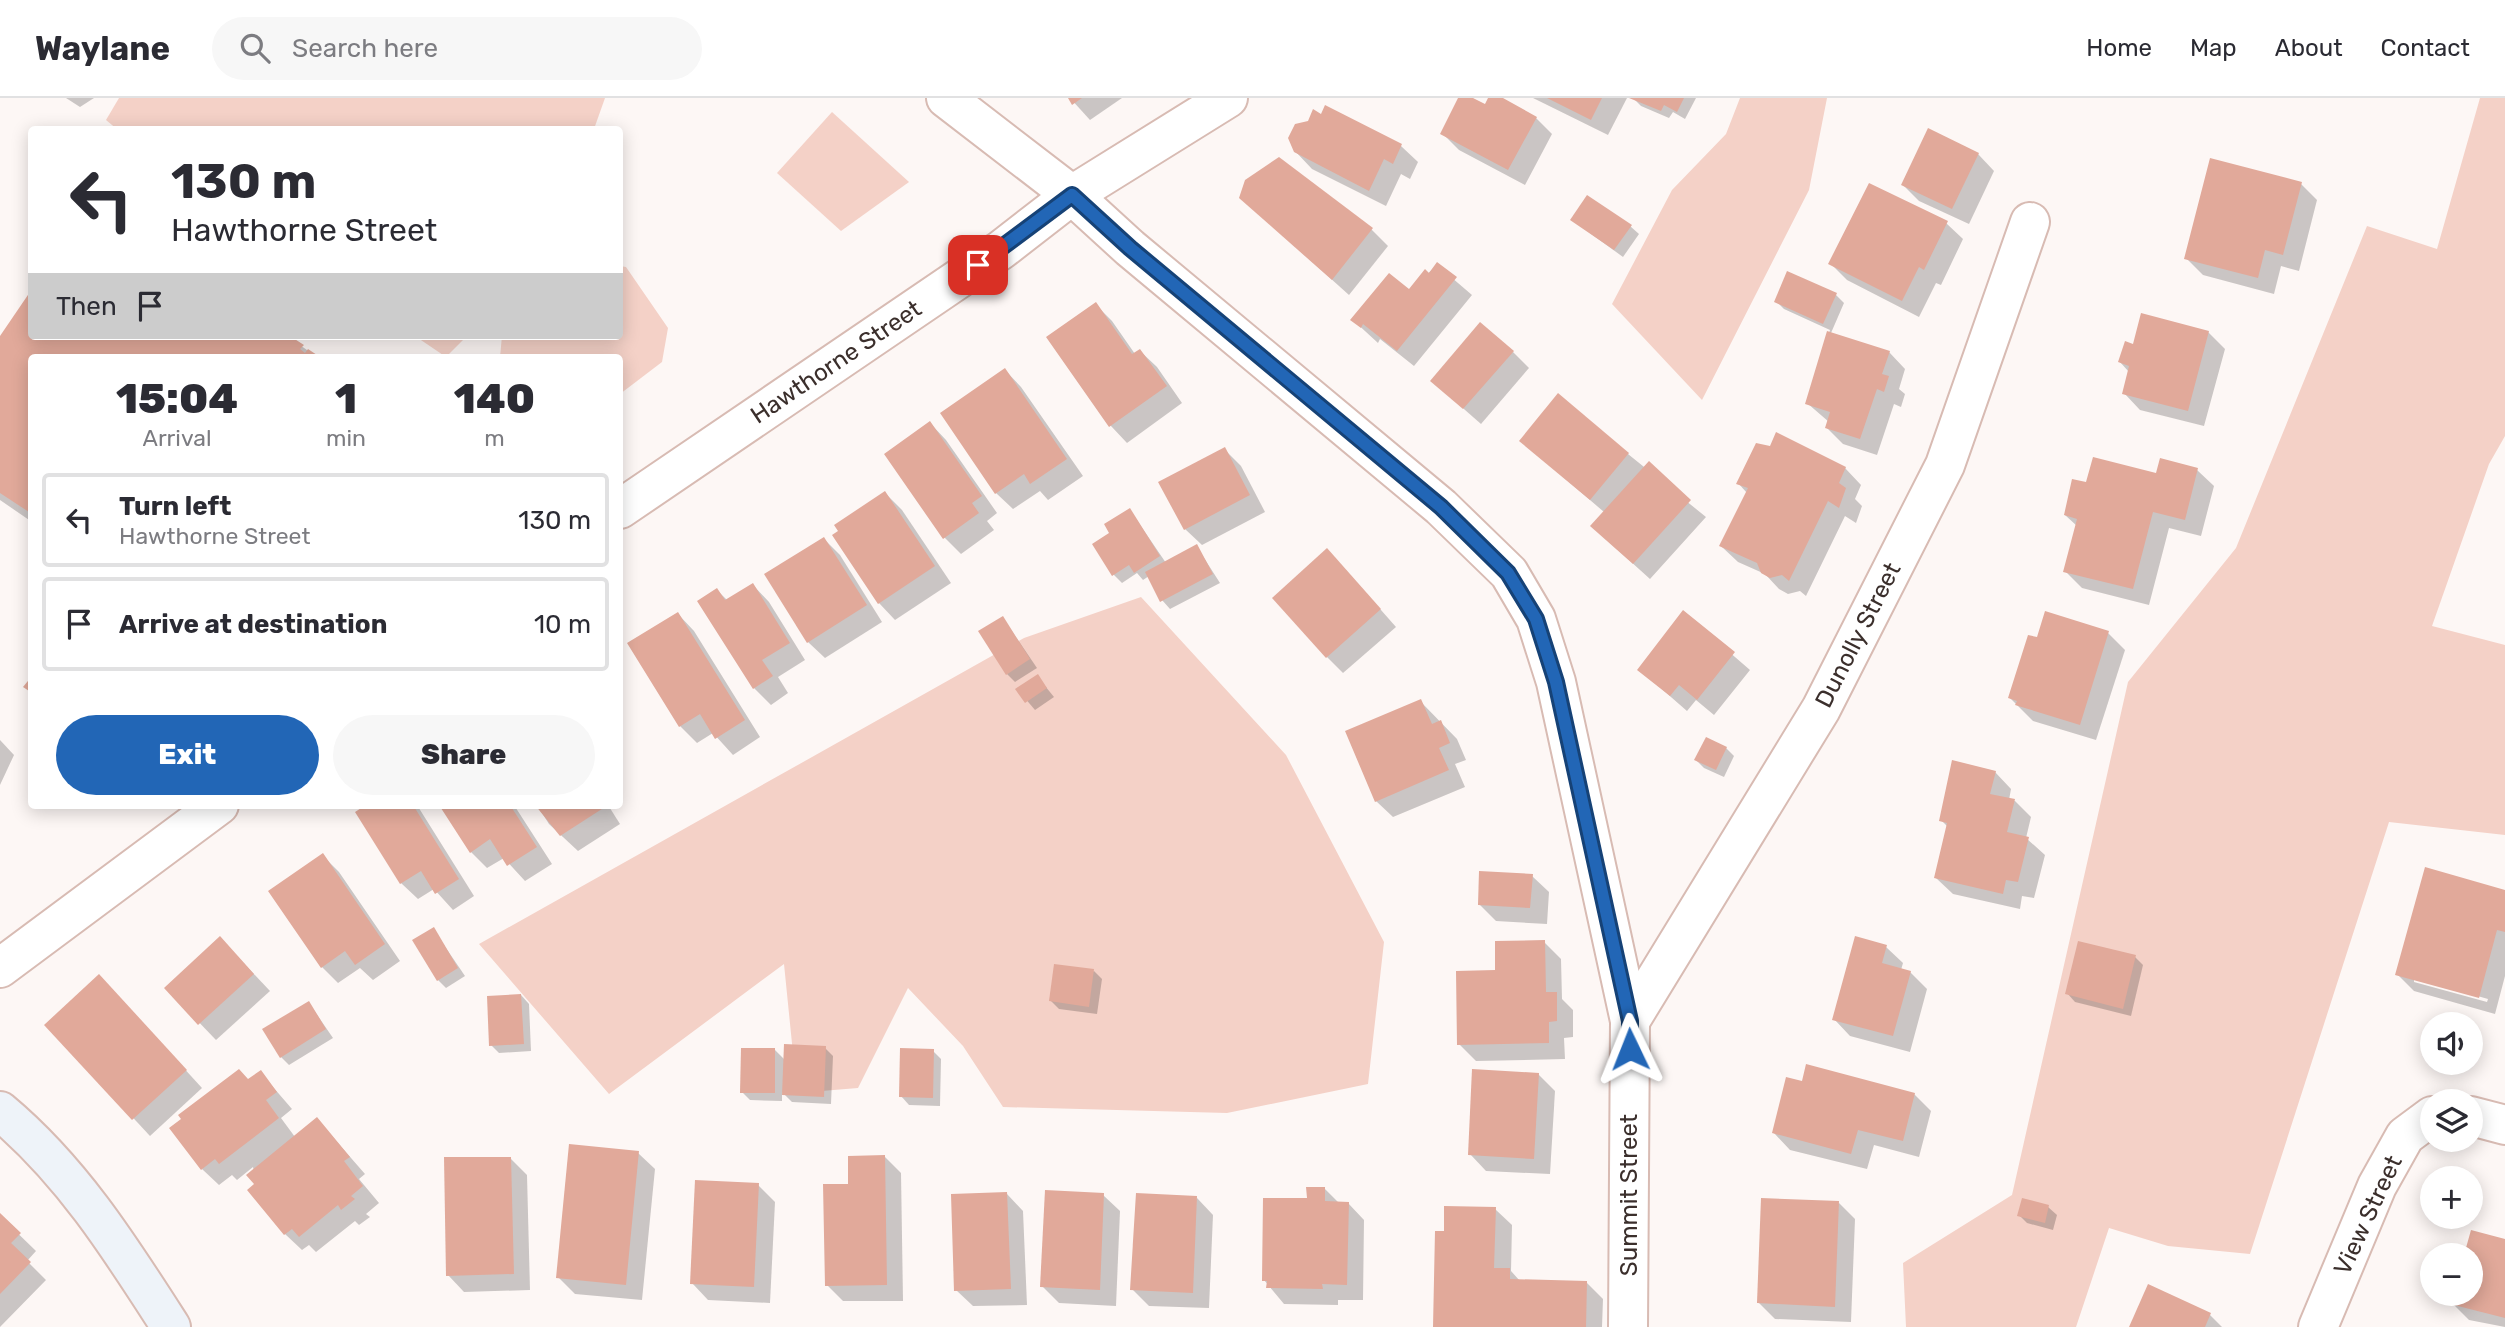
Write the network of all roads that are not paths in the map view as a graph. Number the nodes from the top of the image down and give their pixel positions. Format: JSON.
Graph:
{"nodes":[{"id":1,"x":946,"y":98,"type":"edge"},
{"id":2,"x":1228,"y":98,"type":"edge"},
{"id":3,"x":1072,"y":195,"type":"junction"},
{"id":4,"x":2031,"y":222,"type":"dead end"},
{"id":5,"x":623,"y":507,"type":"edge"},
{"id":6,"x":214,"y":809,"type":"edge"},
{"id":7,"x":0,"y":968,"type":"edge"},
{"id":8,"x":1630,"y":1021,"type":"junction"},
{"id":9,"x":0,"y":1111,"type":"edge"},
{"id":10,"x":2483,"y":1119,"type":"edge"},
{"id":11,"x":2420,"y":1125,"type":"edge"},
{"id":12,"x":2505,"y":1125,"type":"edge"},
{"id":13,"x":171,"y":1327,"type":"edge"},
{"id":14,"x":1629,"y":1327,"type":"edge"},
{"id":15,"x":2318,"y":1327,"type":"edge"}],
"edges":[{"from":1,"to":3,"type":"street","name":"Summit Street"},
{"from":2,"to":3,"type":"street","name":"Hawthorne Street"},
{"from":3,"to":5,"type":"street","name":"Hawthorne Street"},
{"from":3,"to":8,"type":"street","name":"Summit Street"},
{"from":4,"to":8,"type":"street","name":"Dunolly Street"},
{"from":6,"to":7,"type":"street"},
{"from":8,"to":14,"type":"street","name":"Summit Street"},
{"from":9,"to":13,"type":"main road"},
{"from":10,"to":12,"type":"street"},
{"from":11,"to":15,"type":"street","name":"View Street"}]}
